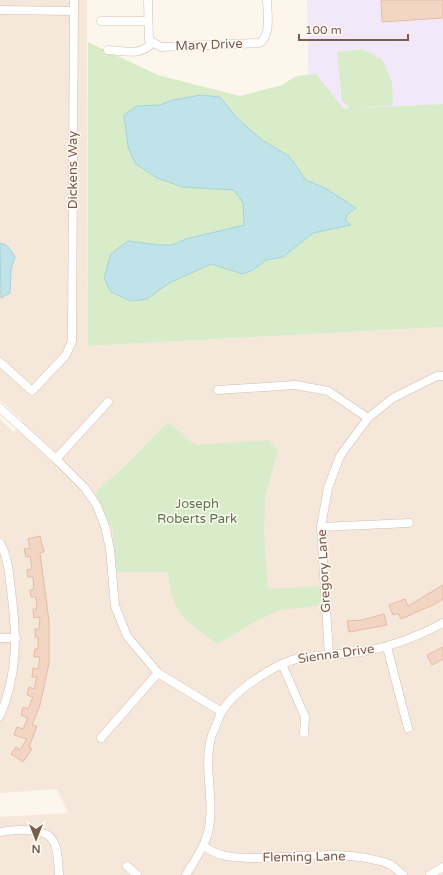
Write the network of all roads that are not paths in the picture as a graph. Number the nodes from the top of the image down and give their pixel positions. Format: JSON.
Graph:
{"nodes":[{"id":1,"x":74,"y":0,"type":"edge"},
{"id":2,"x":148,"y":0,"type":"edge"},
{"id":3,"x":267,"y":0,"type":"edge"},
{"id":4,"x":0,"y":10,"type":"edge"},
{"id":5,"x":74,"y":11,"type":"junction"},
{"id":6,"x":148,"y":21,"type":"junction"},
{"id":7,"x":100,"y":22,"type":"dead end"},
{"id":8,"x":152,"y":42,"type":"junction"},
{"id":9,"x":108,"y":50,"type":"dead end"},
{"id":10,"x":0,"y":362,"type":"edge"},
{"id":11,"x":443,"y":376,"type":"edge"},
{"id":12,"x":218,"y":390,"type":"dead end"},
{"id":13,"x":108,"y":402,"type":"dead end"},
{"id":14,"x":0,"y":408,"type":"edge"},
{"id":15,"x":368,"y":418,"type":"junction"},
{"id":16,"x":56,"y":459,"type":"junction"},
{"id":17,"x":409,"y":523,"type":"dead end"},
{"id":18,"x":321,"y":527,"type":"junction"},
{"id":19,"x":0,"y":543,"type":"edge"},
{"id":20,"x":443,"y":623,"type":"edge"},
{"id":21,"x":0,"y":638,"type":"edge"},
{"id":22,"x":16,"y":638,"type":"junction"},
{"id":23,"x":387,"y":646,"type":"junction"},
{"id":24,"x":329,"y":655,"type":"junction"},
{"id":25,"x":282,"y":664,"type":"junction"},
{"id":26,"x":158,"y":673,"type":"junction"},
{"id":27,"x":222,"y":712,"type":"junction"},
{"id":28,"x":0,"y":716,"type":"edge"},
{"id":29,"x":408,"y":728,"type":"dead end"},
{"id":30,"x":304,"y":734,"type":"dead end"},
{"id":31,"x":100,"y":738,"type":"dead end"},
{"id":32,"x":0,"y":832,"type":"edge"},
{"id":33,"x":204,"y":846,"type":"junction"},
{"id":34,"x":127,"y":866,"type":"dead end"},
{"id":35,"x":443,"y":867,"type":"edge"},
{"id":36,"x":59,"y":875,"type":"edge"},
{"id":37,"x":137,"y":875,"type":"edge"},
{"id":38,"x":186,"y":875,"type":"edge"},
{"id":39,"x":403,"y":875,"type":"edge"},
{"id":40,"x":430,"y":875,"type":"edge"}],
"edges":[{"from":1,"to":5,"type":"street","name":"Dickens Way"},
{"from":2,"to":6,"type":"street"},
{"from":3,"to":8,"type":"street","name":"Mary Drive"},
{"from":4,"to":5,"type":"street"},
{"from":5,"to":10,"type":"street","name":"Dickens Way"},
{"from":6,"to":7,"type":"street"},
{"from":6,"to":8,"type":"street"},
{"from":8,"to":9,"type":"street"},
{"from":11,"to":15,"type":"street","name":"Gregory Lane"},
{"from":12,"to":15,"type":"street"},
{"from":13,"to":16,"type":"street"},
{"from":14,"to":16,"type":"street"},
{"from":15,"to":18,"type":"street","name":"Gregory Lane"},
{"from":16,"to":26,"type":"street"},
{"from":17,"to":18,"type":"street"},
{"from":18,"to":24,"type":"street","name":"Gregory Lane"},
{"from":19,"to":22,"type":"street"},
{"from":20,"to":23,"type":"street","name":"Sienna Drive"},
{"from":21,"to":22,"type":"street"},
{"from":22,"to":28,"type":"street"},
{"from":23,"to":24,"type":"street","name":"Sienna Drive"},
{"from":23,"to":29,"type":"street"},
{"from":24,"to":25,"type":"street","name":"Sienna Drive"},
{"from":25,"to":27,"type":"street","name":"Sienna Drive"},
{"from":25,"to":30,"type":"street"},
{"from":26,"to":27,"type":"street"},
{"from":26,"to":31,"type":"street"},
{"from":27,"to":33,"type":"street","name":"Sienna Drive"},
{"from":32,"to":36,"type":"street"},
{"from":33,"to":38,"type":"street","name":"Sienna Drive"},
{"from":33,"to":39,"type":"street","name":"Fleming Lane"},
{"from":34,"to":37,"type":"street"},
{"from":35,"to":40,"type":"street"}]}
